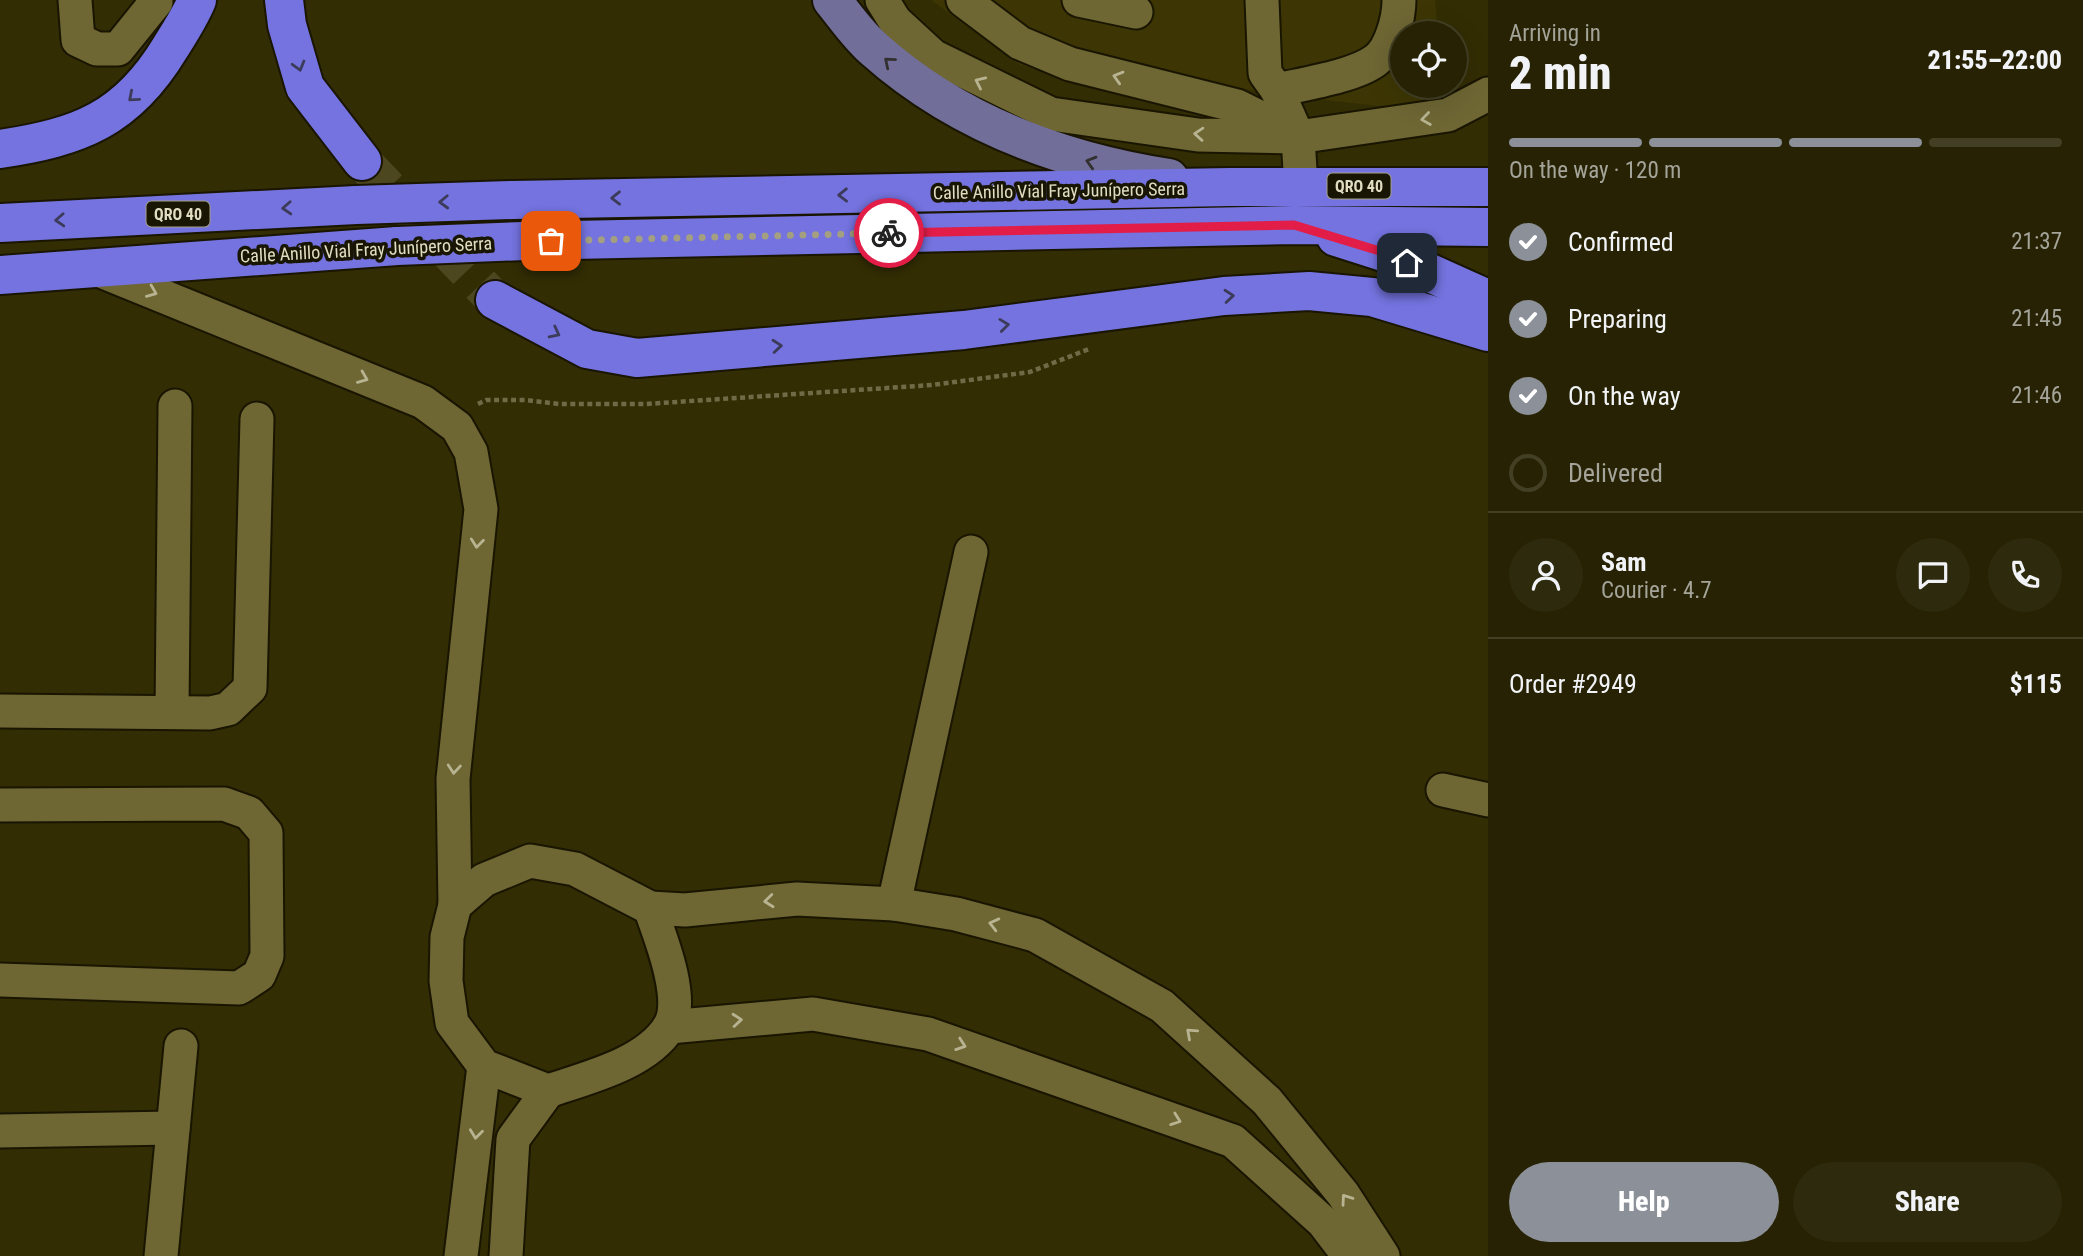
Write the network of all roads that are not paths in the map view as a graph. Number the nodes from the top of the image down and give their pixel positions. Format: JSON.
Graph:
{"nodes":[{"id":1,"x":75,"y":0,"type":"edge"},
{"id":2,"x":197,"y":0,"type":"edge"},
{"id":3,"x":284,"y":0,"type":"edge"},
{"id":4,"x":832,"y":0,"type":"edge"},
{"id":5,"x":963,"y":0,"type":"edge"},
{"id":6,"x":1079,"y":0,"type":"edge"},
{"id":7,"x":1262,"y":0,"type":"edge"},
{"id":8,"x":1399,"y":0,"type":"edge"},
{"id":9,"x":156,"y":1,"type":"edge"},
{"id":10,"x":884,"y":1,"type":"edge"},
{"id":11,"x":1136,"y":12,"type":"dead end"},
{"id":12,"x":162,"y":62,"type":"junction"},
{"id":13,"x":1277,"y":90,"type":"junction"},
{"id":14,"x":1488,"y":94,"type":"edge"},
{"id":15,"x":1298,"y":137,"type":"junction"},
{"id":16,"x":0,"y":149,"type":"edge"},
{"id":17,"x":362,"y":161,"type":"tunnel mouth"},
{"id":18,"x":1488,"y":166,"type":"edge"},
{"id":19,"x":1427,"y":185,"type":"junction"},
{"id":20,"x":1230,"y":187,"type":"junction"},
{"id":21,"x":1301,"y":187,"type":"junction"},
{"id":22,"x":1488,"y":187,"type":"edge"},
{"id":23,"x":0,"y":223,"type":"edge"},
{"id":24,"x":1294,"y":225,"type":"junction"},
{"id":25,"x":1488,"y":227,"type":"edge"},
{"id":26,"x":89,"y":266,"type":"junction"},
{"id":27,"x":0,"y":275,"type":"edge"},
{"id":28,"x":495,"y":300,"type":"tunnel mouth"},
{"id":29,"x":1488,"y":303,"type":"edge"},
{"id":30,"x":1488,"y":332,"type":"edge"},
{"id":31,"x":175,"y":406,"type":"dead end"},
{"id":32,"x":257,"y":419,"type":"dead end"},
{"id":33,"x":971,"y":552,"type":"dead end"},
{"id":34,"x":0,"y":711,"type":"edge"},
{"id":35,"x":172,"y":712,"type":"junction"},
{"id":36,"x":1443,"y":790,"type":"dead end"},
{"id":37,"x":1488,"y":800,"type":"edge"},
{"id":38,"x":0,"y":805,"type":"edge"},
{"id":39,"x":894,"y":904,"type":"junction"},
{"id":40,"x":456,"y":905,"type":"junction"},
{"id":41,"x":650,"y":908,"type":"junction"},
{"id":42,"x":0,"y":980,"type":"edge"},
{"id":43,"x":669,"y":1027,"type":"junction"},
{"id":44,"x":181,"y":1046,"type":"dead end"},
{"id":45,"x":484,"y":1066,"type":"junction"},
{"id":46,"x":548,"y":1091,"type":"junction"},
{"id":47,"x":1267,"y":1101,"type":"junction"},
{"id":48,"x":173,"y":1128,"type":"junction"},
{"id":49,"x":0,"y":1131,"type":"edge"},
{"id":50,"x":1233,"y":1141,"type":"junction"},
{"id":51,"x":161,"y":1256,"type":"edge"},
{"id":52,"x":461,"y":1256,"type":"edge"},
{"id":53,"x":506,"y":1256,"type":"edge"},
{"id":54,"x":1349,"y":1256,"type":"edge"},
{"id":55,"x":1383,"y":1256,"type":"edge"}],
"edges":[{"from":1,"to":9,"type":"street"},
{"from":2,"to":12,"type":"highway"},
{"from":3,"to":17,"type":"highway","one_way":true},
{"from":20,"to":4,"type":"main road","one_way":true},
{"from":15,"to":5,"type":"street","one_way":true},
{"from":6,"to":11,"type":"street"},
{"from":7,"to":13,"type":"street"},
{"from":8,"to":13,"type":"street"},
{"from":9,"to":12,"type":"street"},
{"from":15,"to":10,"type":"street","one_way":true},
{"from":12,"to":16,"type":"highway","one_way":true},
{"from":13,"to":15,"type":"street"},
{"from":14,"to":15,"type":"street","one_way":true},
{"from":15,"to":21,"type":"street"},
{"from":18,"to":19,"type":"highway"},
{"from":19,"to":21,"type":"highway","name":"Calle Anillo Vial Fray Junípero Serra","number":"QRO 40"},
{"from":19,"to":22,"type":"highway","name":"Calle Anillo Vial Fray Junípero Serra","number":"QRO 40"},
{"from":20,"to":21,"type":"highway","name":"Calle Anillo Vial Fray Junípero Serra","number":"QRO 40"},
{"from":20,"to":23,"type":"highway","name":"Calle Anillo Vial Fray Junípero Serra","number":"QRO 40","one_way":true,"bridge":true},
{"from":24,"to":25,"type":"highway","name":"Calle Anillo Vial Fray Junípero Serra"},
{"from":24,"to":26,"type":"highway","name":"Calle Anillo Vial Fray Junípero Serra","bridge":true},
{"from":24,"to":29,"type":"highway"},
{"from":26,"to":27,"type":"highway","name":"Calle Anillo Vial Fray Junípero Serra"},
{"from":26,"to":40,"type":"street","one_way":true},
{"from":28,"to":30,"type":"highway","one_way":true},
{"from":31,"to":35,"type":"street"},
{"from":32,"to":35,"type":"street"},
{"from":33,"to":39,"type":"street"},
{"from":34,"to":35,"type":"street"},
{"from":36,"to":37,"type":"street"},
{"from":38,"to":42,"type":"street"},
{"from":39,"to":41,"type":"street","one_way":true},
{"from":47,"to":39,"type":"street","one_way":true},
{"from":40,"to":41,"type":"street"},
{"from":40,"to":45,"type":"street"},
{"from":41,"to":43,"type":"street"},
{"from":43,"to":46,"type":"street"},
{"from":43,"to":50,"type":"street","one_way":true},
{"from":44,"to":48,"type":"street"},
{"from":45,"to":46,"type":"street"},
{"from":45,"to":52,"type":"street","one_way":true},
{"from":46,"to":53,"type":"street"},
{"from":47,"to":50,"type":"street"},
{"from":55,"to":47,"type":"street","one_way":true},
{"from":48,"to":49,"type":"street"},
{"from":48,"to":51,"type":"street"},
{"from":50,"to":54,"type":"street"}]}
